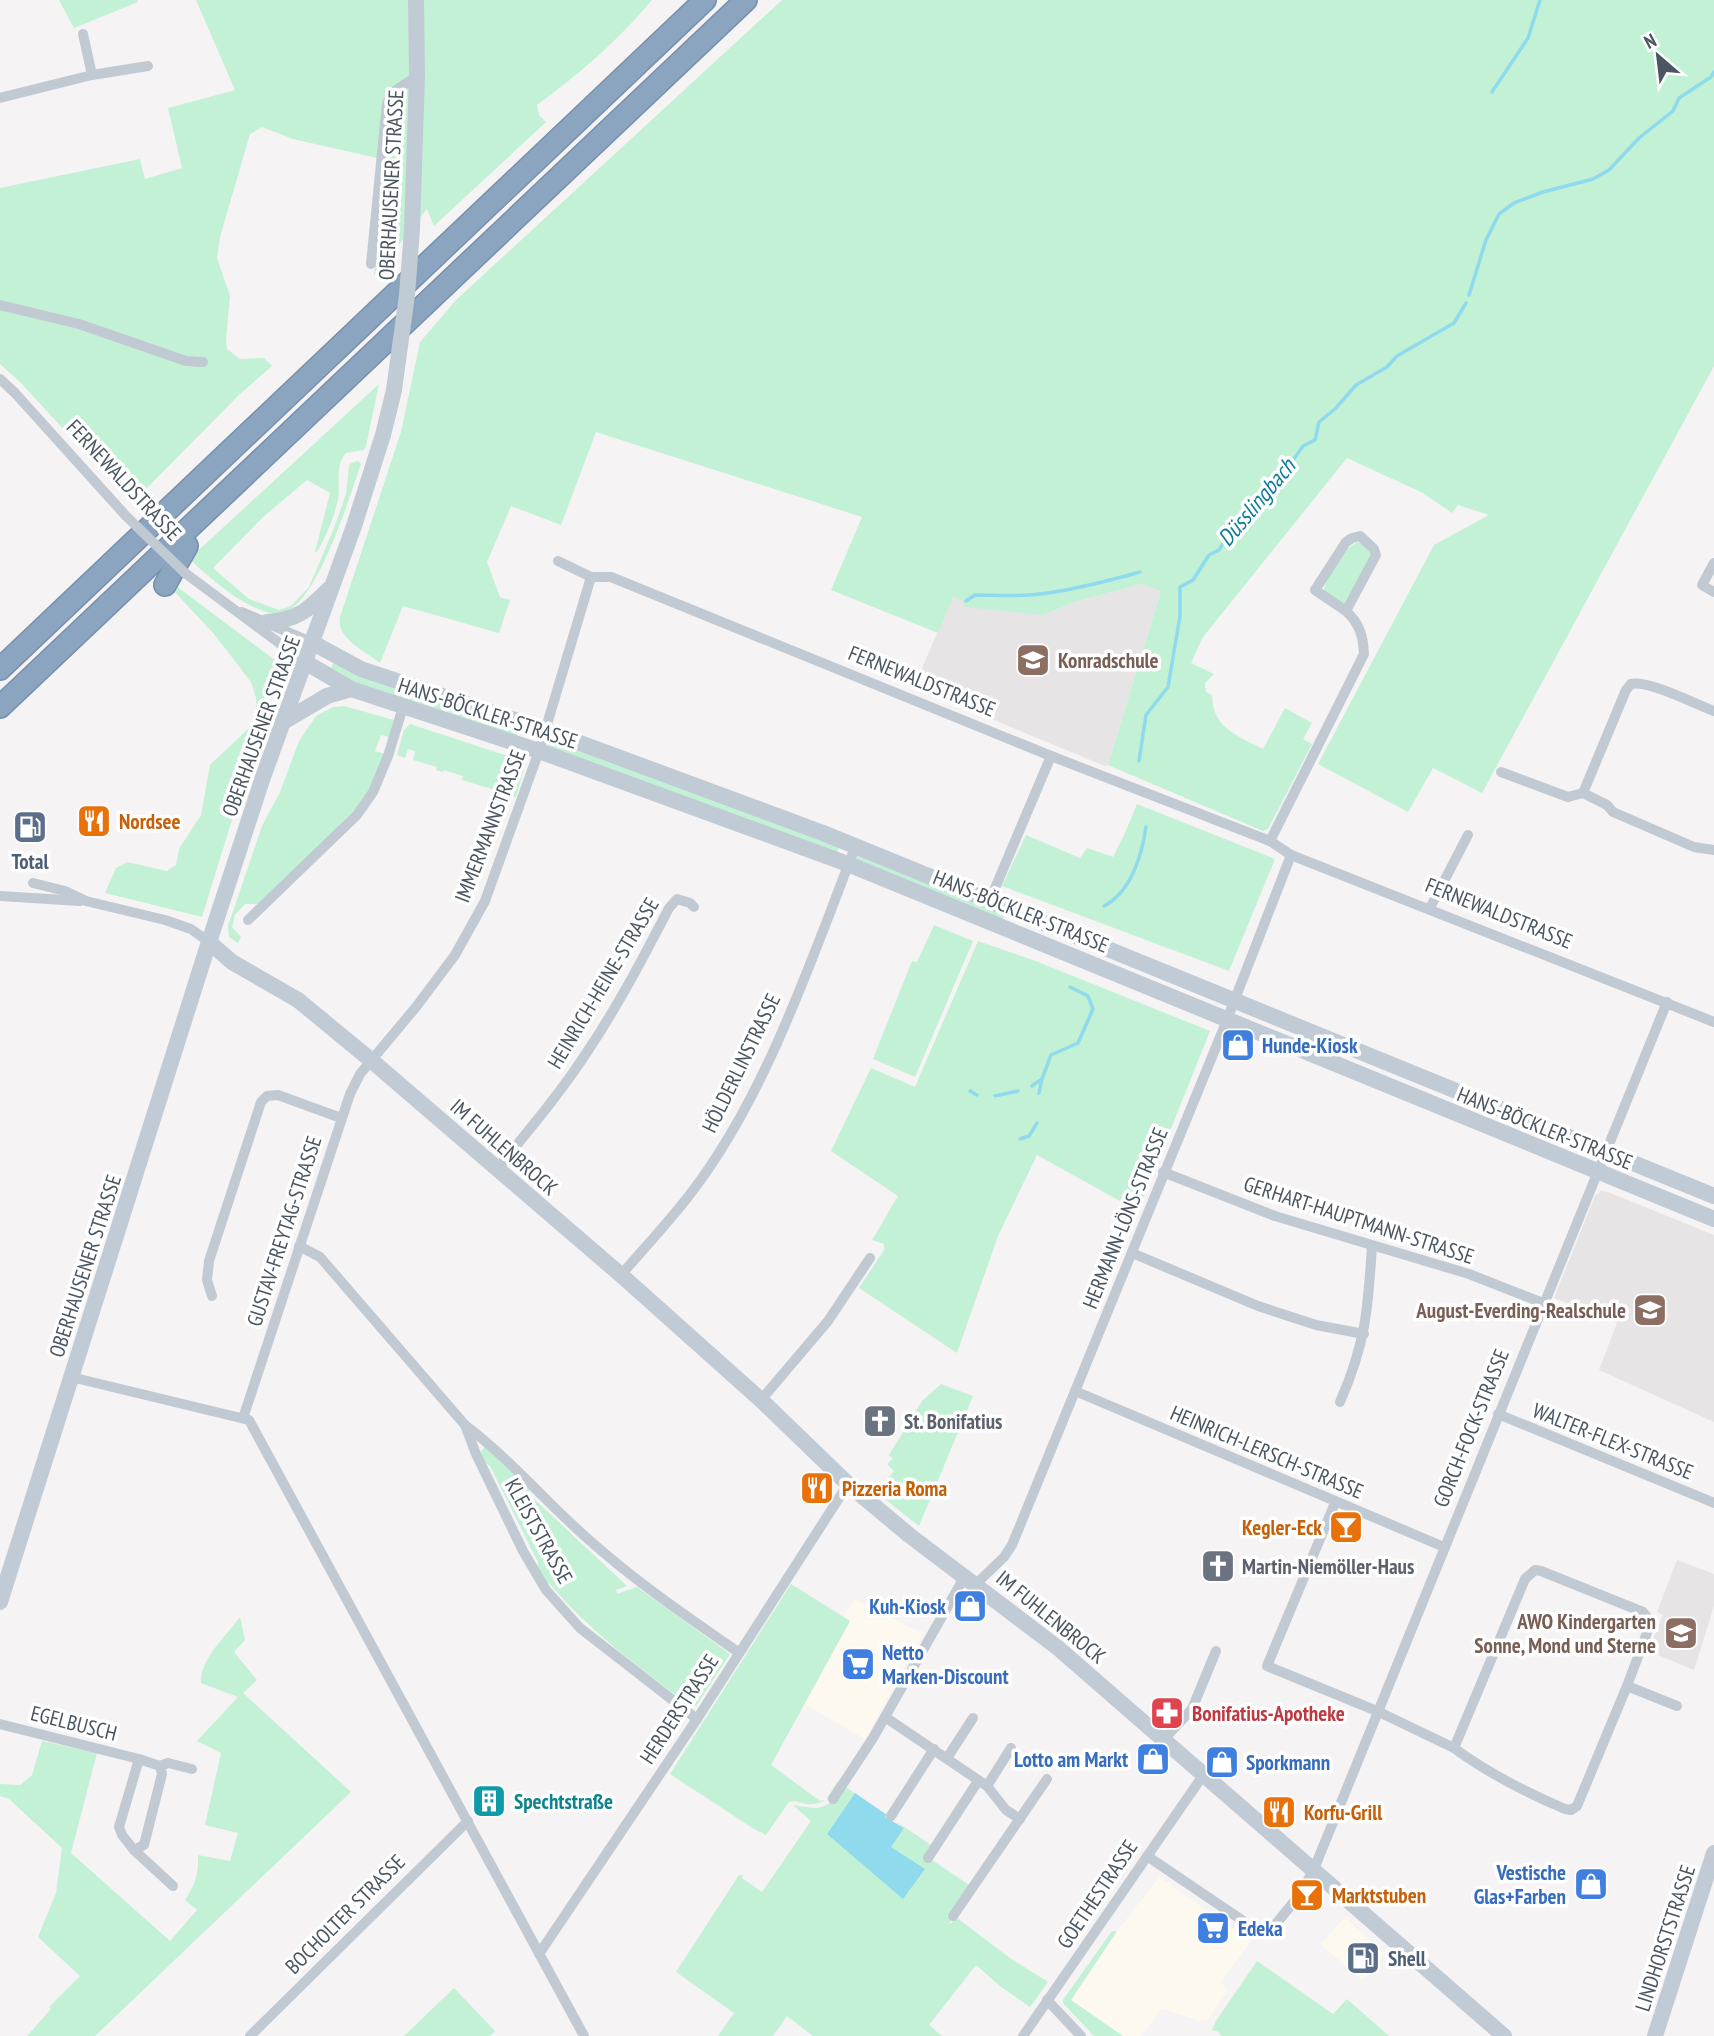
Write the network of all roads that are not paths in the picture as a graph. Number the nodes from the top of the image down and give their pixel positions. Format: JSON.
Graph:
{"nodes":[{"id":1,"x":416,"y":0,"type":"edge"},
{"id":2,"x":705,"y":0,"type":"edge"},
{"id":3,"x":746,"y":0,"type":"edge"},
{"id":4,"x":83,"y":34,"type":"dead end"},
{"id":5,"x":148,"y":66,"type":"dead end"},
{"id":6,"x":92,"y":75,"type":"junction"},
{"id":7,"x":418,"y":76,"type":"junction"},
{"id":8,"x":0,"y":98,"type":"edge"},
{"id":9,"x":371,"y":264,"type":"dead end"},
{"id":10,"x":0,"y":305,"type":"edge"},
{"id":11,"x":203,"y":362,"type":"dead end"},
{"id":12,"x":0,"y":379,"type":"edge"},
{"id":13,"x":204,"y":517,"type":"junction"},
{"id":14,"x":558,"y":561,"type":"dead end"},
{"id":15,"x":1714,"y":563,"type":"edge"},
{"id":16,"x":591,"y":577,"type":"junction"},
{"id":17,"x":334,"y":584,"type":"junction"},
{"id":18,"x":165,"y":585,"type":"dead end"},
{"id":19,"x":1714,"y":592,"type":"edge"},
{"id":20,"x":224,"y":604,"type":"junction"},
{"id":21,"x":1346,"y":611,"type":"junction"},
{"id":22,"x":267,"y":622,"type":"junction"},
{"id":23,"x":39,"y":632,"type":"junction"},
{"id":24,"x":313,"y":643,"type":"junction"},
{"id":25,"x":0,"y":646,"type":"edge"},
{"id":26,"x":305,"y":662,"type":"junction"},
{"id":27,"x":0,"y":669,"type":"edge"},
{"id":28,"x":351,"y":689,"type":"junction"},
{"id":29,"x":0,"y":707,"type":"edge"},
{"id":30,"x":403,"y":707,"type":"junction"},
{"id":31,"x":1714,"y":711,"type":"edge"},
{"id":32,"x":284,"y":722,"type":"junction"},
{"id":33,"x":545,"y":730,"type":"junction"},
{"id":34,"x":539,"y":751,"type":"junction"},
{"id":35,"x":1051,"y":756,"type":"junction"},
{"id":36,"x":1501,"y":772,"type":"dead end"},
{"id":37,"x":1583,"y":793,"type":"junction"},
{"id":38,"x":1468,"y":835,"type":"dead end"},
{"id":39,"x":1270,"y":841,"type":"junction"},
{"id":40,"x":856,"y":845,"type":"junction"},
{"id":41,"x":1714,"y":850,"type":"edge"},
{"id":42,"x":1291,"y":855,"type":"junction"},
{"id":43,"x":848,"y":864,"type":"junction"},
{"id":44,"x":33,"y":883,"type":"dead end"},
{"id":45,"x":0,"y":896,"type":"edge"},
{"id":46,"x":990,"y":900,"type":"junction"},
{"id":47,"x":86,"y":901,"type":"junction"},
{"id":48,"x":694,"y":907,"type":"dead end"},
{"id":49,"x":1430,"y":908,"type":"junction"},
{"id":50,"x":248,"y":920,"type":"dead end"},
{"id":51,"x":209,"y":942,"type":"junction"},
{"id":52,"x":1235,"y":1000,"type":"junction"},
{"id":53,"x":1667,"y":1002,"type":"junction"},
{"id":54,"x":1228,"y":1019,"type":"junction"},
{"id":55,"x":1714,"y":1022,"type":"edge"},
{"id":56,"x":372,"y":1061,"type":"junction"},
{"id":57,"x":341,"y":1118,"type":"junction"},
{"id":58,"x":1605,"y":1152,"type":"junction"},
{"id":59,"x":497,"y":1169,"type":"junction"},
{"id":60,"x":1597,"y":1171,"type":"junction"},
{"id":61,"x":1163,"y":1172,"type":"junction"},
{"id":62,"x":1714,"y":1196,"type":"edge"},
{"id":63,"x":1714,"y":1219,"type":"edge"},
{"id":64,"x":1372,"y":1245,"type":"junction"},
{"id":65,"x":299,"y":1246,"type":"junction"},
{"id":66,"x":1132,"y":1254,"type":"junction"},
{"id":67,"x":870,"y":1258,"type":"dead end"},
{"id":68,"x":621,"y":1275,"type":"junction"},
{"id":69,"x":212,"y":1296,"type":"dead end"},
{"id":70,"x":1543,"y":1303,"type":"junction"},
{"id":71,"x":1364,"y":1334,"type":"junction"},
{"id":72,"x":71,"y":1377,"type":"junction"},
{"id":73,"x":1075,"y":1391,"type":"junction"},
{"id":74,"x":761,"y":1400,"type":"junction"},
{"id":75,"x":1340,"y":1402,"type":"dead end"},
{"id":76,"x":1498,"y":1414,"type":"junction"},
{"id":77,"x":243,"y":1418,"type":"junction"},
{"id":78,"x":465,"y":1425,"type":"junction"},
{"id":79,"x":848,"y":1483,"type":"junction"},
{"id":80,"x":1335,"y":1503,"type":"junction"},
{"id":81,"x":1714,"y":1503,"type":"edge"},
{"id":82,"x":1444,"y":1547,"type":"junction"},
{"id":83,"x":970,"y":1580,"type":"junction"},
{"id":84,"x":0,"y":1602,"type":"edge"},
{"id":85,"x":1216,"y":1651,"type":"dead end"},
{"id":86,"x":738,"y":1653,"type":"junction"},
{"id":87,"x":1627,"y":1686,"type":"junction"},
{"id":88,"x":1677,"y":1706,"type":"dead end"},
{"id":89,"x":1377,"y":1711,"type":"junction"},
{"id":90,"x":885,"y":1717,"type":"junction"},
{"id":91,"x":973,"y":1718,"type":"dead end"},
{"id":92,"x":697,"y":1719,"type":"junction"},
{"id":93,"x":0,"y":1724,"type":"edge"},
{"id":94,"x":1164,"y":1739,"type":"junction"},
{"id":95,"x":1012,"y":1748,"type":"dead end"},
{"id":96,"x":1454,"y":1748,"type":"junction"},
{"id":97,"x":934,"y":1749,"type":"junction"},
{"id":98,"x":947,"y":1758,"type":"junction"},
{"id":99,"x":139,"y":1759,"type":"junction"},
{"id":100,"x":160,"y":1766,"type":"junction"},
{"id":101,"x":192,"y":1769,"type":"dead end"},
{"id":102,"x":1204,"y":1774,"type":"junction"},
{"id":103,"x":1047,"y":1779,"type":"dead end"},
{"id":104,"x":982,"y":1783,"type":"junction"},
{"id":105,"x":834,"y":1799,"type":"dead end"},
{"id":106,"x":891,"y":1816,"type":"dead end"},
{"id":107,"x":1020,"y":1819,"type":"junction"},
{"id":108,"x":468,"y":1821,"type":"junction"},
{"id":109,"x":134,"y":1850,"type":"junction"},
{"id":110,"x":1714,"y":1853,"type":"edge"},
{"id":111,"x":1147,"y":1856,"type":"junction"},
{"id":112,"x":928,"y":1857,"type":"dead end"},
{"id":113,"x":1314,"y":1869,"type":"junction"},
{"id":114,"x":173,"y":1886,"type":"dead end"},
{"id":115,"x":1709,"y":1888,"type":"edge"},
{"id":116,"x":953,"y":1916,"type":"dead end"},
{"id":117,"x":539,"y":1954,"type":"junction"},
{"id":118,"x":1047,"y":2000,"type":"junction"},
{"id":119,"x":250,"y":2036,"type":"edge"},
{"id":120,"x":584,"y":2036,"type":"edge"},
{"id":121,"x":1023,"y":2036,"type":"edge"},
{"id":122,"x":1081,"y":2036,"type":"edge"},
{"id":123,"x":1504,"y":2036,"type":"edge"},
{"id":124,"x":1655,"y":2036,"type":"edge"}],
"edges":[{"from":1,"to":7,"type":"main road","name":"OBERHAUSENER STRASSE"},
{"from":2,"to":23,"type":"highway"},
{"from":3,"to":13,"type":"highway"},
{"from":4,"to":6,"type":"street"},
{"from":5,"to":6,"type":"street"},
{"from":6,"to":8,"type":"street"},
{"from":7,"to":9,"type":"street","name":"OBERHAUSENER STRASSE"},
{"from":7,"to":17,"type":"main road","name":"OBERHAUSENER STRASSE","bridge":true},
{"from":10,"to":11,"type":"street"},
{"from":12,"to":20,"type":"street","name":"FERNEWALDSTRASSE","bridge":true},
{"from":13,"to":18,"type":"highway"},
{"from":13,"to":29,"type":"highway"},
{"from":14,"to":16,"type":"street","name":"FERNEWALDSTRASSE"},
{"from":15,"to":19,"type":"street"},
{"from":16,"to":33,"type":"street","name":"IMMERMANNSTRASSE"},
{"from":16,"to":35,"type":"street","name":"FERNEWALDSTRASSE"},
{"from":17,"to":22,"type":"main road"},
{"from":17,"to":24,"type":"main road","name":"OBERHAUSENER STRASSE"},
{"from":20,"to":22,"type":"street","name":"FERNEWALDSTRASSE"},
{"from":20,"to":26,"type":"street","name":"FERNEWALDSTRASSE"},
{"from":21,"to":21,"type":"street"},
{"from":21,"to":39,"type":"street"},
{"from":22,"to":24,"type":"street","name":"FERNEWALDSTRASSE"},
{"from":23,"to":25,"type":"highway"},
{"from":23,"to":27,"type":"highway"},
{"from":24,"to":26,"type":"main road","name":"OBERHAUSENER STRASSE"},
{"from":24,"to":33,"type":"main road","name":"HANS-BÖCKLER-STRASSE"},
{"from":26,"to":28,"type":"main road","name":"HANS-BÖCKLER-STRASSE"},
{"from":26,"to":32,"type":"main road","name":"OBERHAUSENER STRASSE"},
{"from":28,"to":30,"type":"main road","name":"HANS-BÖCKLER-STRASSE"},
{"from":28,"to":32,"type":"main road"},
{"from":30,"to":34,"type":"main road","name":"HANS-BÖCKLER-STRASSE"},
{"from":30,"to":50,"type":"street"},
{"from":31,"to":37,"type":"street"},
{"from":32,"to":51,"type":"main road","name":"OBERHAUSENER STRASSE"},
{"from":33,"to":34,"type":"street","name":"IMMERMANNSTRASSE"},
{"from":33,"to":40,"type":"main road","name":"HANS-BÖCKLER-STRASSE"},
{"from":34,"to":43,"type":"main road","name":"HANS-BÖCKLER-STRASSE"},
{"from":34,"to":56,"type":"street","name":"IMMERMANNSTRASSE"},
{"from":35,"to":39,"type":"street","name":"FERNEWALDSTRASSE"},
{"from":35,"to":46,"type":"street","name":"HANS-BÖCKLER-STRASSE"},
{"from":36,"to":37,"type":"street"},
{"from":37,"to":41,"type":"street"},
{"from":38,"to":49,"type":"street"},
{"from":39,"to":42,"type":"street","name":"FERNEWALDSTRASSE"},
{"from":40,"to":43,"type":"street","name":"HÖLDERLINSTRASSE"},
{"from":40,"to":46,"type":"main road","name":"HANS-BÖCKLER-STRASSE"},
{"from":42,"to":49,"type":"street","name":"FERNEWALDSTRASSE"},
{"from":42,"to":52,"type":"street","name":"HERMANN-LÖNS-STRASSE"},
{"from":43,"to":54,"type":"main road","name":"HANS-BÖCKLER-STRASSE"},
{"from":43,"to":68,"type":"street","name":"HÖLDERLINSTRASSE"},
{"from":44,"to":47,"type":"street"},
{"from":45,"to":47,"type":"street"},
{"from":46,"to":52,"type":"main road","name":"HANS-BÖCKLER-STRASSE"},
{"from":47,"to":51,"type":"street"},
{"from":48,"to":59,"type":"street","name":"HEINRICH-HEINE-STRASSE"},
{"from":49,"to":53,"type":"street","name":"FERNEWALDSTRASSE"},
{"from":51,"to":56,"type":"main road","name":"IM FUHLENBROCK"},
{"from":51,"to":72,"type":"main road","name":"OBERHAUSENER STRASSE"},
{"from":52,"to":54,"type":"street","name":"HERMANN-LÖNS-STRASSE"},
{"from":52,"to":58,"type":"main road","name":"HANS-BÖCKLER-STRASSE"},
{"from":53,"to":55,"type":"street","name":"FERNEWALDSTRASSE"},
{"from":53,"to":58,"type":"street","name":"GORCH-FOCK-STRASSE"},
{"from":54,"to":60,"type":"main road","name":"HANS-BÖCKLER-STRASSE"},
{"from":54,"to":61,"type":"street","name":"HERMANN-LÖNS-STRASSE"},
{"from":56,"to":57,"type":"street","name":"GUSTAV-FREYTAG-STRASSE"},
{"from":56,"to":59,"type":"main road","name":"IM FUHLENBROCK"},
{"from":57,"to":65,"type":"street","name":"GUSTAV-FREYTAG-STRASSE"},
{"from":57,"to":69,"type":"street"},
{"from":58,"to":60,"type":"street","name":"GORCH-FOCK-STRASSE"},
{"from":58,"to":62,"type":"main road","name":"HANS-BÖCKLER-STRASSE"},
{"from":59,"to":68,"type":"main road","name":"IM FUHLENBROCK"},
{"from":60,"to":63,"type":"main road","name":"HANS-BÖCKLER-STRASSE"},
{"from":60,"to":70,"type":"street","name":"GORCH-FOCK-STRASSE"},
{"from":61,"to":64,"type":"street","name":"GERHART-HAUPTMANN-STRASSE"},
{"from":61,"to":66,"type":"street","name":"HERMANN-LÖNS-STRASSE"},
{"from":64,"to":70,"type":"street","name":"GERHART-HAUPTMANN-STRASSE"},
{"from":64,"to":71,"type":"street"},
{"from":65,"to":77,"type":"street","name":"GUSTAV-FREYTAG-STRASSE"},
{"from":65,"to":78,"type":"street","name":"KLEISTSTRASSE"},
{"from":66,"to":71,"type":"street"},
{"from":66,"to":73,"type":"street","name":"HERMANN-LÖNS-STRASSE"},
{"from":67,"to":74,"type":"street"},
{"from":68,"to":74,"type":"main road","name":"IM FUHLENBROCK"},
{"from":70,"to":76,"type":"street","name":"GORCH-FOCK-STRASSE"},
{"from":71,"to":75,"type":"street"},
{"from":72,"to":77,"type":"street"},
{"from":72,"to":84,"type":"main road","name":"OBERHAUSENER STRASSE"},
{"from":73,"to":80,"type":"street","name":"HEINRICH-LERSCH-STRASSE"},
{"from":73,"to":83,"type":"street","name":"HERMANN-LÖNS-STRASSE"},
{"from":74,"to":79,"type":"main road","name":"IM FUHLENBROCK"},
{"from":76,"to":81,"type":"street","name":"WALTER-FLEX-STRASSE"},
{"from":76,"to":82,"type":"street","name":"GORCH-FOCK-STRASSE"},
{"from":77,"to":108,"type":"street"},
{"from":78,"to":86,"type":"street","name":"KLEISTSTRASSE"},
{"from":78,"to":92,"type":"street","name":"KLEISTSTRASSE"},
{"from":79,"to":83,"type":"main road","name":"IM FUHLENBROCK"},
{"from":79,"to":86,"type":"street","name":"HERDERSTRASSE"},
{"from":80,"to":82,"type":"street","name":"HEINRICH-LERSCH-STRASSE"},
{"from":80,"to":89,"type":"street"},
{"from":82,"to":89,"type":"street","name":"GORCH-FOCK-STRASSE"},
{"from":83,"to":90,"type":"street","name":"HERMANN-LÖNS-STRASSE"},
{"from":83,"to":94,"type":"main road","name":"IM FUHLENBROCK"},
{"from":85,"to":94,"type":"street"},
{"from":86,"to":92,"type":"street","name":"HERDERSTRASSE"},
{"from":87,"to":88,"type":"street"},
{"from":87,"to":96,"type":"street"},
{"from":87,"to":96,"type":"street"},
{"from":89,"to":96,"type":"street"},
{"from":89,"to":113,"type":"street","name":"GORCH-FOCK-STRASSE"},
{"from":90,"to":97,"type":"street"},
{"from":90,"to":105,"type":"street","name":"HERMANN-LÖNS-STRASSE"},
{"from":91,"to":98,"type":"street"},
{"from":92,"to":117,"type":"street","name":"HERDERSTRASSE"},
{"from":93,"to":99,"type":"street","name":"EGELBUSCH"},
{"from":94,"to":102,"type":"main road","name":"IM FUHLENBROCK"},
{"from":95,"to":104,"type":"street"},
{"from":97,"to":98,"type":"street"},
{"from":97,"to":106,"type":"street"},
{"from":98,"to":104,"type":"street"},
{"from":99,"to":100,"type":"street","name":"EGELBUSCH"},
{"from":99,"to":109,"type":"street","name":"EGELBUSCH"},
{"from":100,"to":101,"type":"street","name":"EGELBUSCH"},
{"from":100,"to":109,"type":"street"},
{"from":102,"to":111,"type":"street","name":"GOETHESTRASSE"},
{"from":102,"to":113,"type":"main road","name":"IM FUHLENBROCK"},
{"from":103,"to":107,"type":"street"},
{"from":104,"to":107,"type":"street"},
{"from":104,"to":112,"type":"street"},
{"from":107,"to":116,"type":"street"},
{"from":108,"to":117,"type":"street"},
{"from":108,"to":119,"type":"street","name":"BOCHOLTER STRASSE"},
{"from":109,"to":114,"type":"street","name":"EGELBUSCH"},
{"from":110,"to":115,"type":"main road","name":"LINDHORSTSTRASSE"},
{"from":111,"to":113,"type":"street"},
{"from":111,"to":118,"type":"street","name":"GOETHESTRASSE"},
{"from":113,"to":123,"type":"main road","name":"IM FUHLENBROCK"},
{"from":115,"to":124,"type":"main road","name":"LINDHORSTSTRASSE"},
{"from":117,"to":120,"type":"street"},
{"from":118,"to":121,"type":"street","name":"GOETHESTRASSE"},
{"from":118,"to":122,"type":"street"}]}
